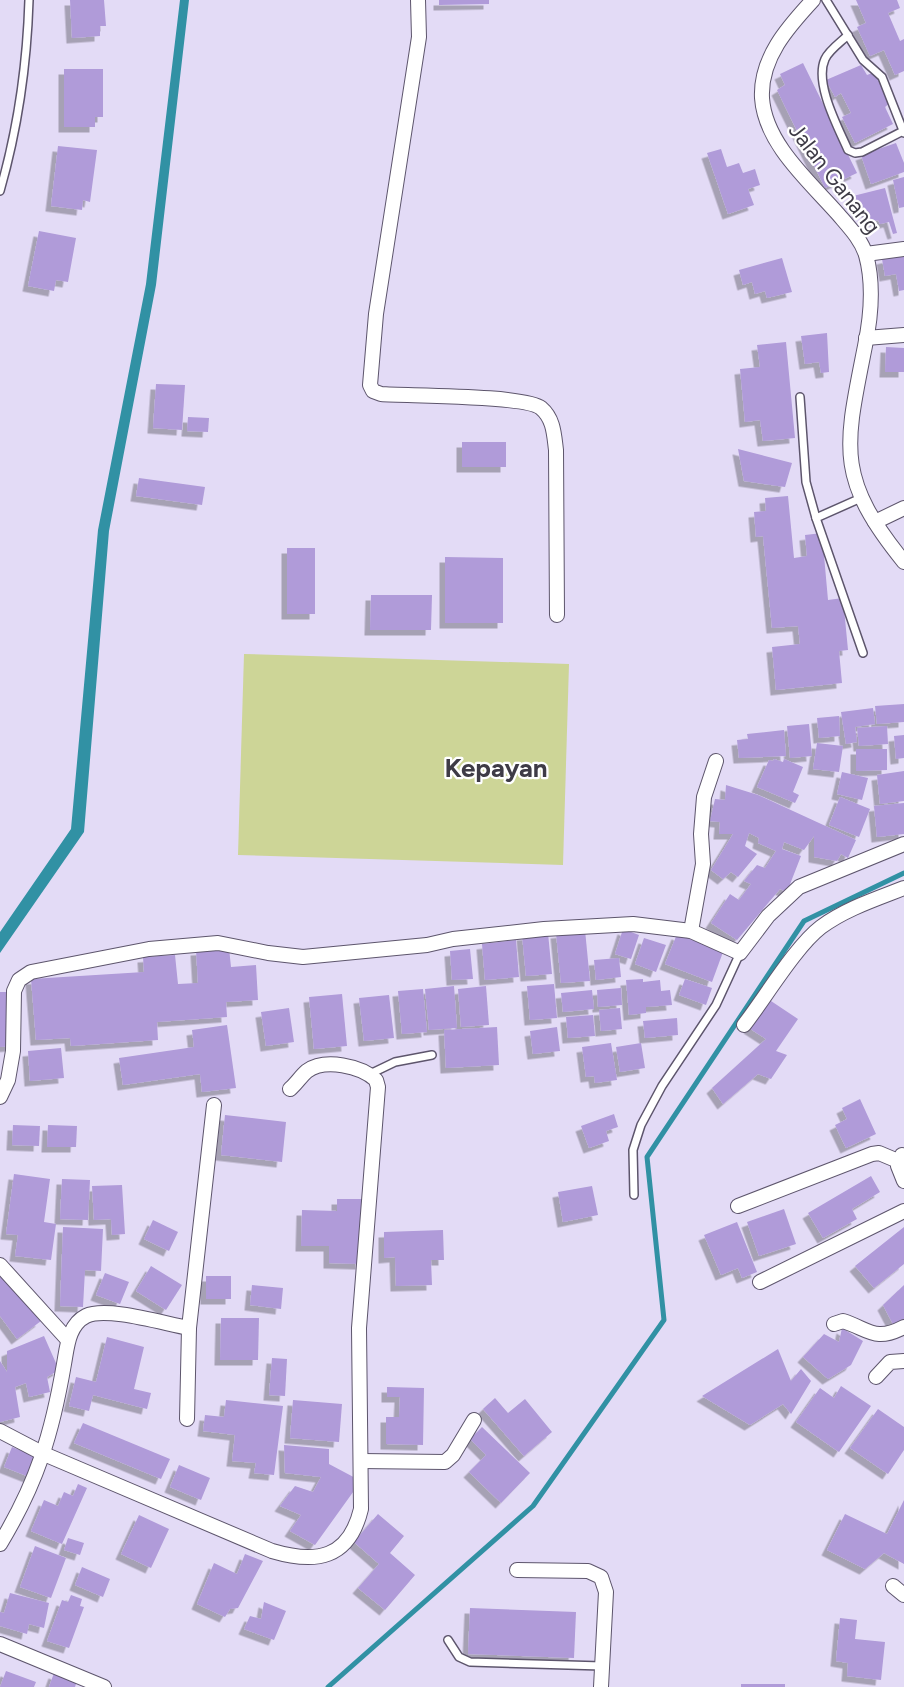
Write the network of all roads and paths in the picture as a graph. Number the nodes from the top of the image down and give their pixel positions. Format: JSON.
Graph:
{"nodes":[{"id":1,"x":29,"y":0,"type":"edge"},
{"id":2,"x":418,"y":0,"type":"edge"},
{"id":3,"x":813,"y":0,"type":"edge"},
{"id":4,"x":826,"y":0,"type":"edge"},
{"id":5,"x":848,"y":35,"type":"junction"},
{"id":6,"x":904,"y":132,"type":"edge"},
{"id":7,"x":0,"y":191,"type":"edge"},
{"id":8,"x":904,"y":249,"type":"edge"},
{"id":9,"x":866,"y":254,"type":"junction"},
{"id":10,"x":904,"y":335,"type":"edge"},
{"id":11,"x":867,"y":338,"type":"junction"},
{"id":12,"x":800,"y":397,"type":"dead end"},
{"id":13,"x":861,"y":498,"type":"junction"},
{"id":14,"x":904,"y":508,"type":"edge"},
{"id":15,"x":816,"y":518,"type":"junction"},
{"id":16,"x":875,"y":522,"type":"junction"},
{"id":17,"x":904,"y":562,"type":"edge"},
{"id":18,"x":557,"y":615,"type":"dead end"},
{"id":19,"x":863,"y":653,"type":"dead end"},
{"id":20,"x":716,"y":761,"type":"dead end"},
{"id":21,"x":904,"y":844,"type":"edge"},
{"id":22,"x":904,"y":888,"type":"edge"},
{"id":23,"x":692,"y":931,"type":"junction"},
{"id":24,"x":740,"y":953,"type":"junction"},
{"id":25,"x":744,"y":1025,"type":"dead end"},
{"id":26,"x":432,"y":1055,"type":"dead end"},
{"id":27,"x":370,"y":1074,"type":"junction"},
{"id":28,"x":290,"y":1089,"type":"dead end"},
{"id":29,"x":0,"y":1097,"type":"edge"},
{"id":30,"x":214,"y":1105,"type":"dead end"},
{"id":31,"x":901,"y":1158,"type":"edge"},
{"id":32,"x":904,"y":1181,"type":"edge"},
{"id":33,"x":634,"y":1194,"type":"dead end"},
{"id":34,"x":738,"y":1206,"type":"dead end"},
{"id":35,"x":904,"y":1211,"type":"edge"},
{"id":36,"x":0,"y":1265,"type":"edge"},
{"id":37,"x":760,"y":1282,"type":"dead end"},
{"id":38,"x":834,"y":1324,"type":"dead end"},
{"id":39,"x":904,"y":1327,"type":"edge"},
{"id":40,"x":189,"y":1328,"type":"junction"},
{"id":41,"x":68,"y":1340,"type":"junction"},
{"id":42,"x":904,"y":1361,"type":"edge"},
{"id":43,"x":876,"y":1377,"type":"dead end"},
{"id":44,"x":187,"y":1419,"type":"dead end"},
{"id":45,"x":474,"y":1420,"type":"dead end"},
{"id":46,"x":0,"y":1431,"type":"edge"},
{"id":47,"x":44,"y":1454,"type":"junction"},
{"id":48,"x":361,"y":1461,"type":"junction"},
{"id":49,"x":0,"y":1544,"type":"edge"},
{"id":50,"x":517,"y":1570,"type":"dead end"},
{"id":51,"x":448,"y":1640,"type":"dead end"},
{"id":52,"x":0,"y":1644,"type":"edge"},
{"id":53,"x":602,"y":1666,"type":"junction"},
{"id":54,"x":104,"y":1687,"type":"edge"},
{"id":55,"x":601,"y":1687,"type":"edge"}],
"edges":[{"from":1,"to":7,"type":"lane"},
{"from":2,"to":18,"type":"street"},
{"from":3,"to":9,"type":"street","name":"Jalan Ganang"},
{"from":4,"to":5,"type":"lane"},
{"from":5,"to":6,"type":"lane"},
{"from":5,"to":6,"type":"lane"},
{"from":8,"to":9,"type":"street"},
{"from":9,"to":11,"type":"street","name":"Jalan Ganang"},
{"from":10,"to":11,"type":"street"},
{"from":11,"to":13,"type":"street","name":"Jalan Ganang"},
{"from":12,"to":15,"type":"lane"},
{"from":13,"to":15,"type":"lane"},
{"from":13,"to":16,"type":"street","name":"Jalan Ganang"},
{"from":14,"to":16,"type":"street"},
{"from":15,"to":19,"type":"lane"},
{"from":16,"to":17,"type":"street","name":"Jalan Ganang"},
{"from":20,"to":23,"type":"street"},
{"from":21,"to":24,"type":"street"},
{"from":22,"to":25,"type":"street"},
{"from":23,"to":24,"type":"street"},
{"from":23,"to":29,"type":"street"},
{"from":24,"to":33,"type":"lane"},
{"from":26,"to":27,"type":"lane"},
{"from":27,"to":28,"type":"street"},
{"from":27,"to":48,"type":"street"},
{"from":30,"to":40,"type":"street"},
{"from":31,"to":32,"type":"street"},
{"from":31,"to":34,"type":"street"},
{"from":35,"to":37,"type":"street"},
{"from":36,"to":41,"type":"street"},
{"from":38,"to":39,"type":"street"},
{"from":40,"to":41,"type":"street"},
{"from":40,"to":44,"type":"street"},
{"from":41,"to":47,"type":"street"},
{"from":42,"to":43,"type":"street"},
{"from":45,"to":48,"type":"street"},
{"from":46,"to":47,"type":"street"},
{"from":47,"to":48,"type":"street"},
{"from":47,"to":49,"type":"street"},
{"from":50,"to":53,"type":"street"},
{"from":51,"to":53,"type":"lane"},
{"from":52,"to":54,"type":"street"},
{"from":53,"to":55,"type":"street"}]}
